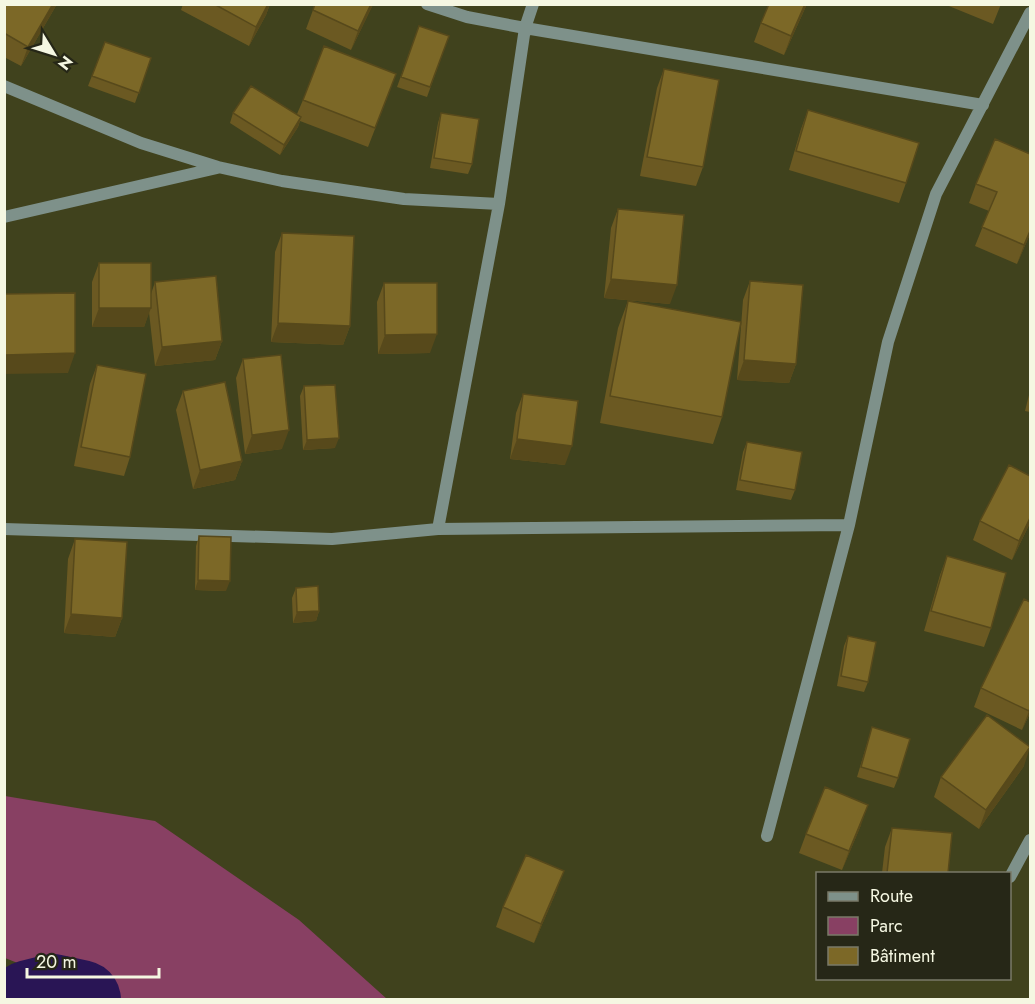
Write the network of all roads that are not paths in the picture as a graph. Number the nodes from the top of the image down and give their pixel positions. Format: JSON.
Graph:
{"nodes":[{"id":1,"x":427,"y":4,"type":"edge"},
{"id":2,"x":533,"y":4,"type":"edge"},
{"id":3,"x":1030,"y":13,"type":"edge"},
{"id":4,"x":525,"y":28,"type":"junction"},
{"id":5,"x":4,"y":86,"type":"edge"},
{"id":6,"x":983,"y":105,"type":"junction"},
{"id":7,"x":218,"y":167,"type":"junction"},
{"id":8,"x":499,"y":204,"type":"junction"},
{"id":9,"x":4,"y":217,"type":"edge"},
{"id":10,"x":849,"y":525,"type":"junction"},
{"id":11,"x":4,"y":529,"type":"edge"},
{"id":12,"x":438,"y":529,"type":"junction"},
{"id":13,"x":767,"y":836,"type":"dead end"},
{"id":14,"x":1030,"y":840,"type":"edge"},
{"id":15,"x":1011,"y":875,"type":"edge"}],
"edges":[{"from":1,"to":4,"type":"street"},
{"from":2,"to":4,"type":"street"},
{"from":3,"to":6,"type":"street"},
{"from":4,"to":6,"type":"street"},
{"from":4,"to":8,"type":"street"},
{"from":5,"to":7,"type":"street"},
{"from":6,"to":10,"type":"street"},
{"from":7,"to":8,"type":"street"},
{"from":7,"to":9,"type":"street"},
{"from":8,"to":12,"type":"street"},
{"from":10,"to":12,"type":"street"},
{"from":10,"to":13,"type":"street"},
{"from":11,"to":12,"type":"street"},
{"from":14,"to":15,"type":"street"}]}
